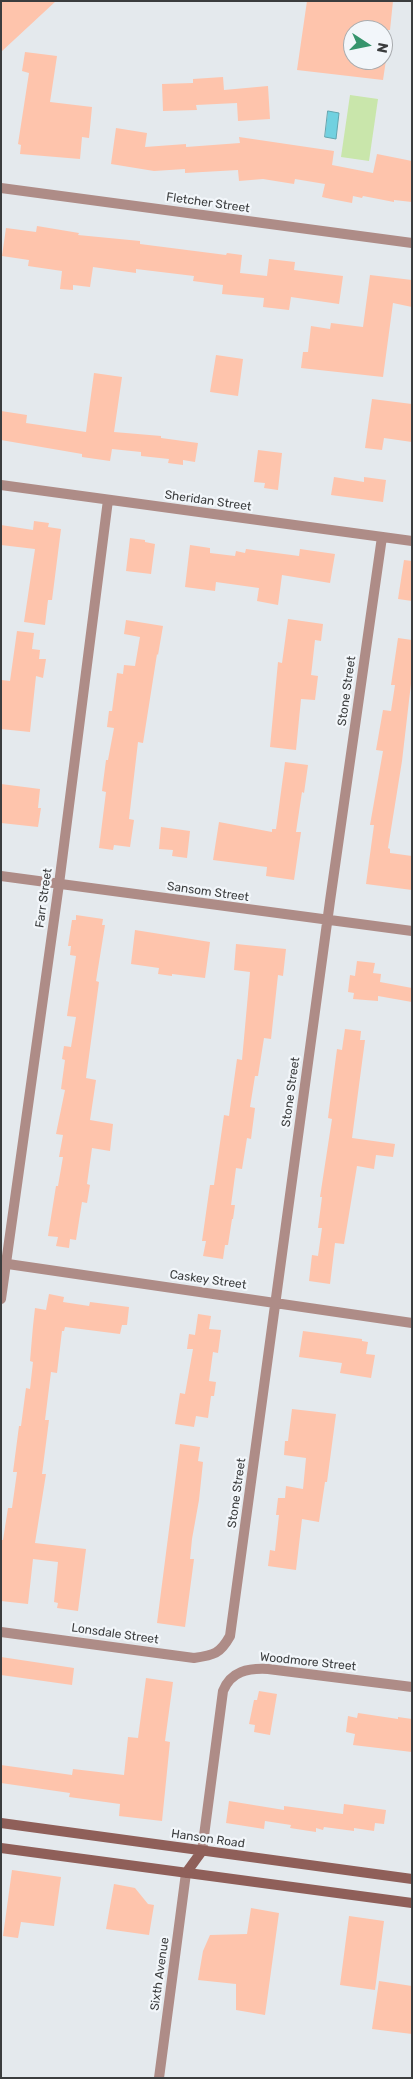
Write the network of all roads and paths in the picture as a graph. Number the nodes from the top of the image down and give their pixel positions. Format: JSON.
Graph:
{"nodes":[{"id":1,"x":1,"y":188,"type":"edge"},
{"id":2,"x":412,"y":243,"type":"edge"},
{"id":3,"x":1,"y":485,"type":"edge"},
{"id":4,"x":108,"y":500,"type":"junction"},
{"id":5,"x":382,"y":537,"type":"junction"},
{"id":6,"x":412,"y":541,"type":"edge"},
{"id":7,"x":1,"y":876,"type":"edge"},
{"id":8,"x":59,"y":884,"type":"junction"},
{"id":9,"x":327,"y":921,"type":"junction"},
{"id":10,"x":412,"y":932,"type":"edge"},
{"id":11,"x":4,"y":1263,"type":"edge"},
{"id":12,"x":1,"y":1299,"type":"edge"},
{"id":13,"x":275,"y":1303,"type":"junction"},
{"id":14,"x":412,"y":1323,"type":"edge"},
{"id":15,"x":1,"y":1632,"type":"edge"},
{"id":16,"x":223,"y":1649,"type":"joint"},
{"id":17,"x":412,"y":1687,"type":"edge"},
{"id":18,"x":1,"y":1823,"type":"edge"},
{"id":19,"x":1,"y":1848,"type":"edge"},
{"id":20,"x":202,"y":1851,"type":"junction"},
{"id":21,"x":186,"y":1873,"type":"junction"},
{"id":22,"x":412,"y":1879,"type":"edge"},
{"id":23,"x":412,"y":1904,"type":"edge"},
{"id":24,"x":159,"y":2078,"type":"edge"}],
"edges":[{"from":1,"to":2,"type":"street","name":"Fletcher Street"},
{"from":3,"to":4,"type":"street","name":"Sheridan Street"},
{"from":4,"to":5,"type":"street","name":"Sheridan Street"},
{"from":4,"to":8,"type":"street","name":"Farr Street"},
{"from":5,"to":6,"type":"street","name":"Sheridan Street"},
{"from":5,"to":9,"type":"street","name":"Stone Street"},
{"from":7,"to":8,"type":"street","name":"Sansom Street"},
{"from":8,"to":9,"type":"street","name":"Sansom Street"},
{"from":8,"to":11,"type":"street","name":"Farr Street"},
{"from":9,"to":10,"type":"street","name":"Sansom Street"},
{"from":9,"to":13,"type":"street","name":"Stone Street"},
{"from":11,"to":12,"type":"street","name":"Farr Street"},
{"from":11,"to":13,"type":"street","name":"Caskey Street"},
{"from":13,"to":14,"type":"street","name":"Caskey Street"},
{"from":13,"to":16,"type":"street","name":"Stone Street"},
{"from":15,"to":16,"type":"street","name":"Lonsdale Street"},
{"from":17,"to":20,"type":"street","name":"Woodmore Street"},
{"from":18,"to":20,"type":"main road","name":"Hanson Road"},
{"from":19,"to":21,"type":"main road"},
{"from":20,"to":21,"type":"main road"},
{"from":20,"to":22,"type":"main road","name":"Hanson Road"},
{"from":21,"to":23,"type":"main road"},
{"from":21,"to":24,"type":"street","name":"Sixth Avenue"}]}
